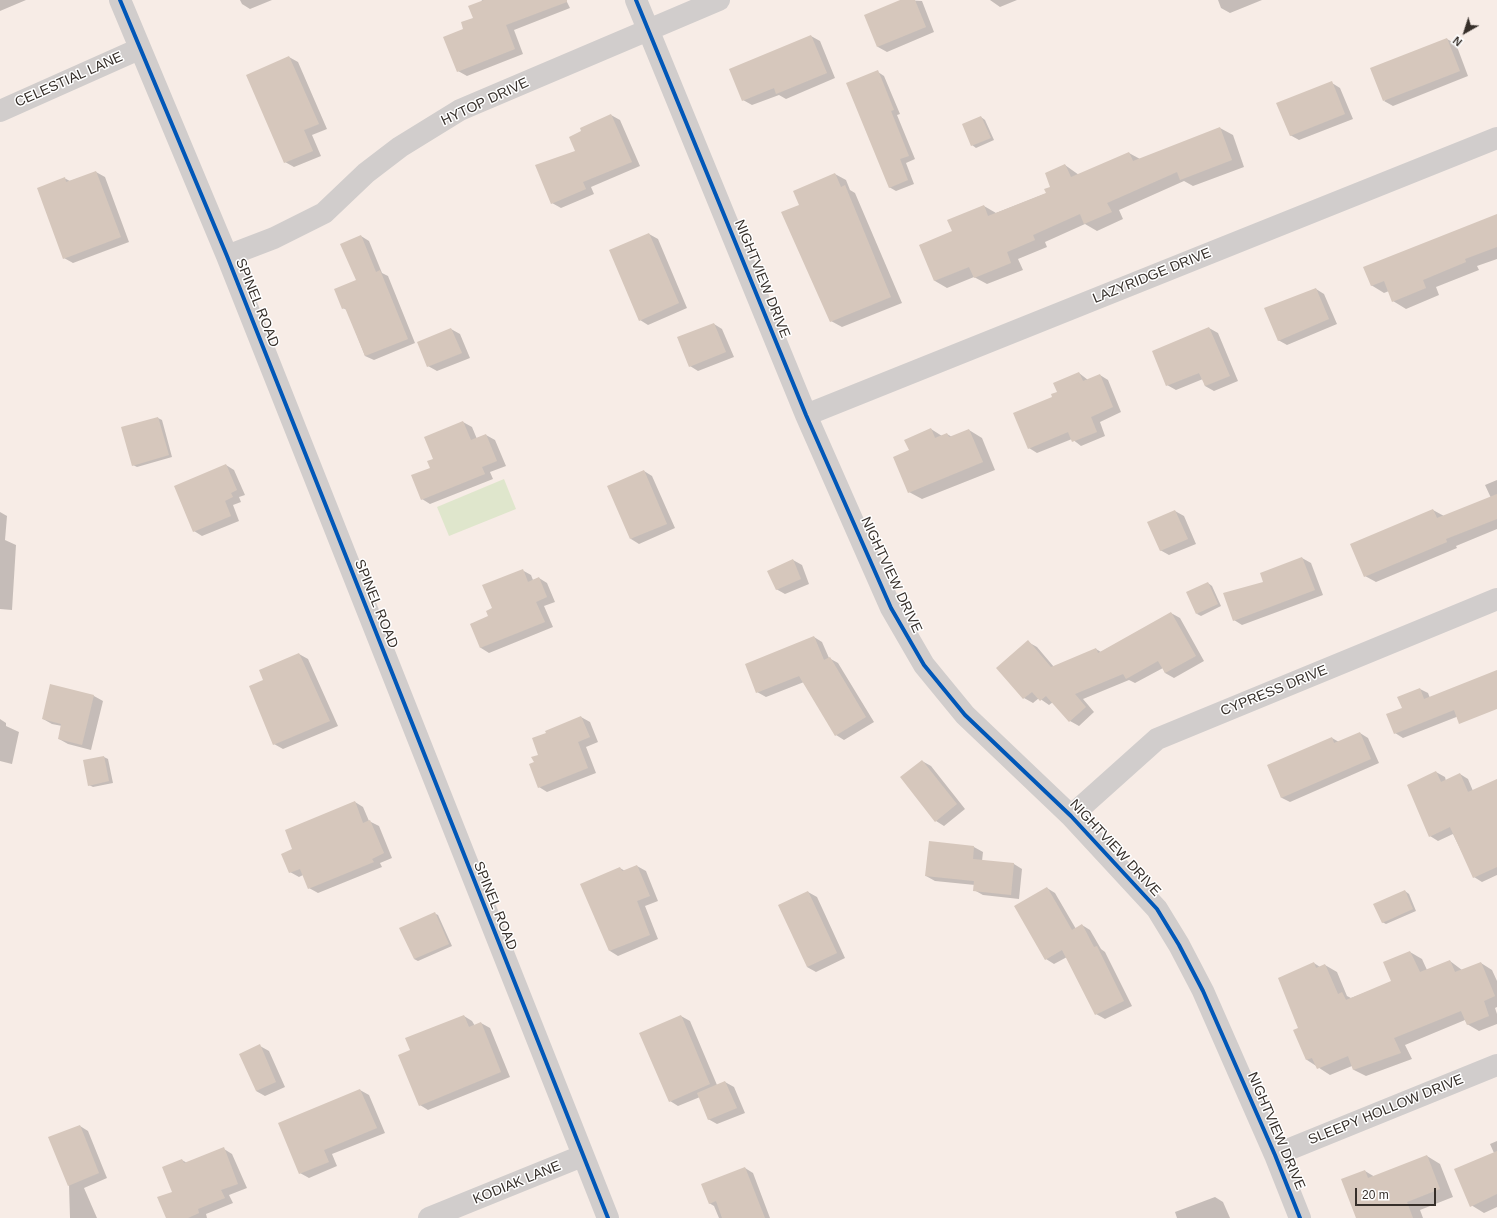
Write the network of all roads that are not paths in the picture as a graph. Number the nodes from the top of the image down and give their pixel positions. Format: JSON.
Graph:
{"nodes":[{"id":1,"x":120,"y":0,"type":"edge"},
{"id":2,"x":636,"y":0,"type":"edge"},
{"id":3,"x":719,"y":0,"type":"edge"},
{"id":4,"x":648,"y":29,"type":"junction"},
{"id":5,"x":139,"y":49,"type":"junction"},
{"id":6,"x":0,"y":111,"type":"edge"},
{"id":7,"x":1497,"y":138,"type":"edge"},
{"id":8,"x":226,"y":256,"type":"junction"},
{"id":9,"x":806,"y":415,"type":"junction"},
{"id":10,"x":1497,"y":599,"type":"edge"},
{"id":11,"x":1071,"y":816,"type":"junction"},
{"id":12,"x":1497,"y":1065,"type":"edge"},
{"id":13,"x":1275,"y":1155,"type":"junction"},
{"id":14,"x":582,"y":1156,"type":"junction"},
{"id":15,"x":429,"y":1218,"type":"edge"},
{"id":16,"x":608,"y":1218,"type":"edge"},
{"id":17,"x":1300,"y":1218,"type":"edge"}],
"edges":[{"from":1,"to":5,"type":"street","name":"SPINEL ROAD"},
{"from":2,"to":4,"type":"street","name":"NIGHTVIEW DRIVE"},
{"from":3,"to":4,"type":"street","name":"HYTOP DRIVE"},
{"from":4,"to":8,"type":"street","name":"HYTOP DRIVE"},
{"from":4,"to":9,"type":"street","name":"NIGHTVIEW DRIVE"},
{"from":5,"to":6,"type":"street","name":"CELESTIAL LANE"},
{"from":5,"to":8,"type":"street","name":"SPINEL ROAD"},
{"from":7,"to":9,"type":"street","name":"LAZYRIDGE DRIVE"},
{"from":8,"to":14,"type":"street","name":"SPINEL ROAD"},
{"from":9,"to":11,"type":"street","name":"NIGHTVIEW DRIVE"},
{"from":10,"to":11,"type":"street","name":"CYPRESS DRIVE"},
{"from":11,"to":13,"type":"street","name":"NIGHTVIEW DRIVE"},
{"from":12,"to":13,"type":"street","name":"SLEEPY HOLLOW DRIVE"},
{"from":13,"to":17,"type":"street","name":"NIGHTVIEW DRIVE"},
{"from":14,"to":15,"type":"street","name":"KODIAK LANE"},
{"from":14,"to":16,"type":"street","name":"SPINEL ROAD"}]}
